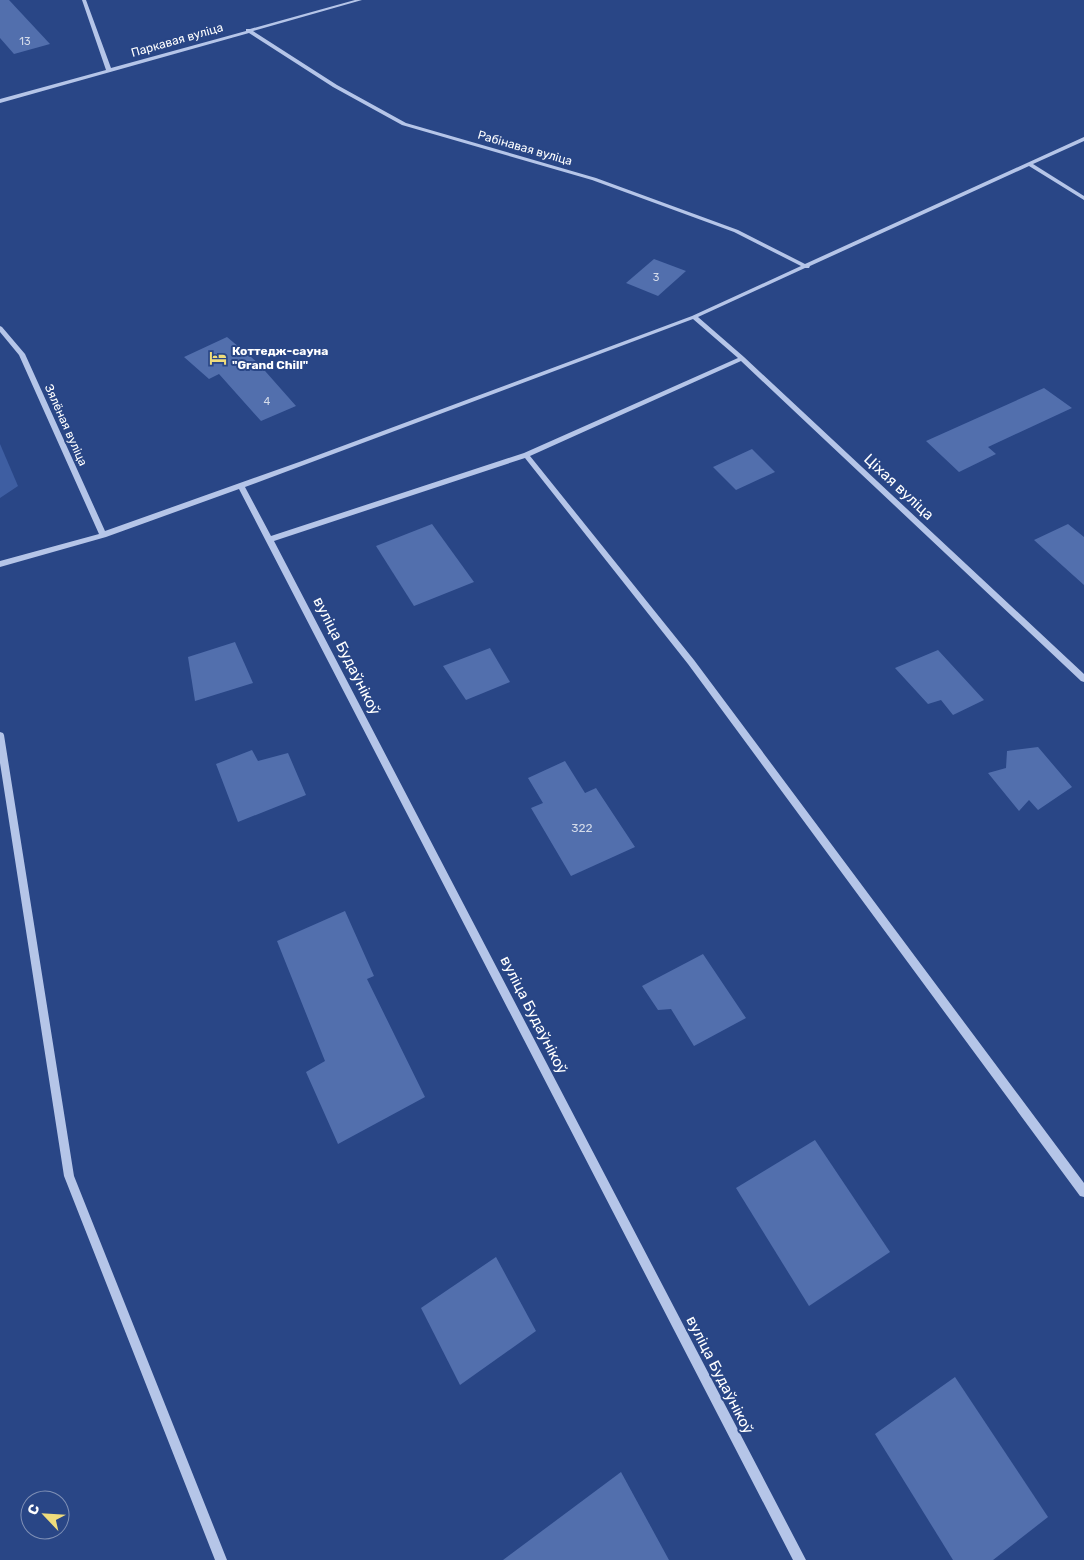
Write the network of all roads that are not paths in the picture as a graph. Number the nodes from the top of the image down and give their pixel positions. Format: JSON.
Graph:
{"nodes":[{"id":1,"x":84,"y":0,"type":"edge"},
{"id":2,"x":360,"y":0,"type":"edge"},
{"id":3,"x":248,"y":30,"type":"junction"},
{"id":4,"x":110,"y":70,"type":"junction"},
{"id":5,"x":0,"y":101,"type":"edge"},
{"id":6,"x":1084,"y":139,"type":"edge"},
{"id":7,"x":1029,"y":164,"type":"junction"},
{"id":8,"x":1084,"y":198,"type":"edge"},
{"id":9,"x":807,"y":267,"type":"junction"},
{"id":10,"x":694,"y":317,"type":"junction"},
{"id":11,"x":0,"y":328,"type":"edge"},
{"id":12,"x":742,"y":358,"type":"junction"},
{"id":13,"x":526,"y":455,"type":"junction"},
{"id":14,"x":241,"y":485,"type":"junction"},
{"id":15,"x":102,"y":535,"type":"junction"},
{"id":16,"x":270,"y":539,"type":"junction"},
{"id":17,"x":0,"y":564,"type":"edge"},
{"id":18,"x":1084,"y":679,"type":"edge"},
{"id":19,"x":0,"y":735,"type":"edge"},
{"id":20,"x":1084,"y":1192,"type":"edge"},
{"id":21,"x":221,"y":1560,"type":"edge"},
{"id":22,"x":800,"y":1560,"type":"edge"}],
"edges":[{"from":1,"to":4,"type":"street"},
{"from":2,"to":3,"type":"street","name":"Паркавая вуліца"},
{"from":3,"to":4,"type":"street","name":"Паркавая вуліца"},
{"from":3,"to":9,"type":"street","name":"Рабінавая вуліца"},
{"from":4,"to":5,"type":"street","name":"Паркавая вуліца"},
{"from":6,"to":7,"type":"street"},
{"from":7,"to":8,"type":"street"},
{"from":7,"to":9,"type":"street"},
{"from":9,"to":10,"type":"street"},
{"from":10,"to":12,"type":"street","name":"Ціхая вуліца"},
{"from":10,"to":14,"type":"street"},
{"from":11,"to":15,"type":"street","name":"Зялёная вуліца"},
{"from":12,"to":13,"type":"street"},
{"from":12,"to":18,"type":"street","name":"Ціхая вуліца"},
{"from":13,"to":16,"type":"street"},
{"from":13,"to":20,"type":"street"},
{"from":14,"to":15,"type":"street"},
{"from":14,"to":16,"type":"street","name":"вуліца Будаўнікоў"},
{"from":15,"to":17,"type":"street"},
{"from":16,"to":22,"type":"street","name":"вуліца Будаўнікоў"},
{"from":19,"to":21,"type":"street"}]}
